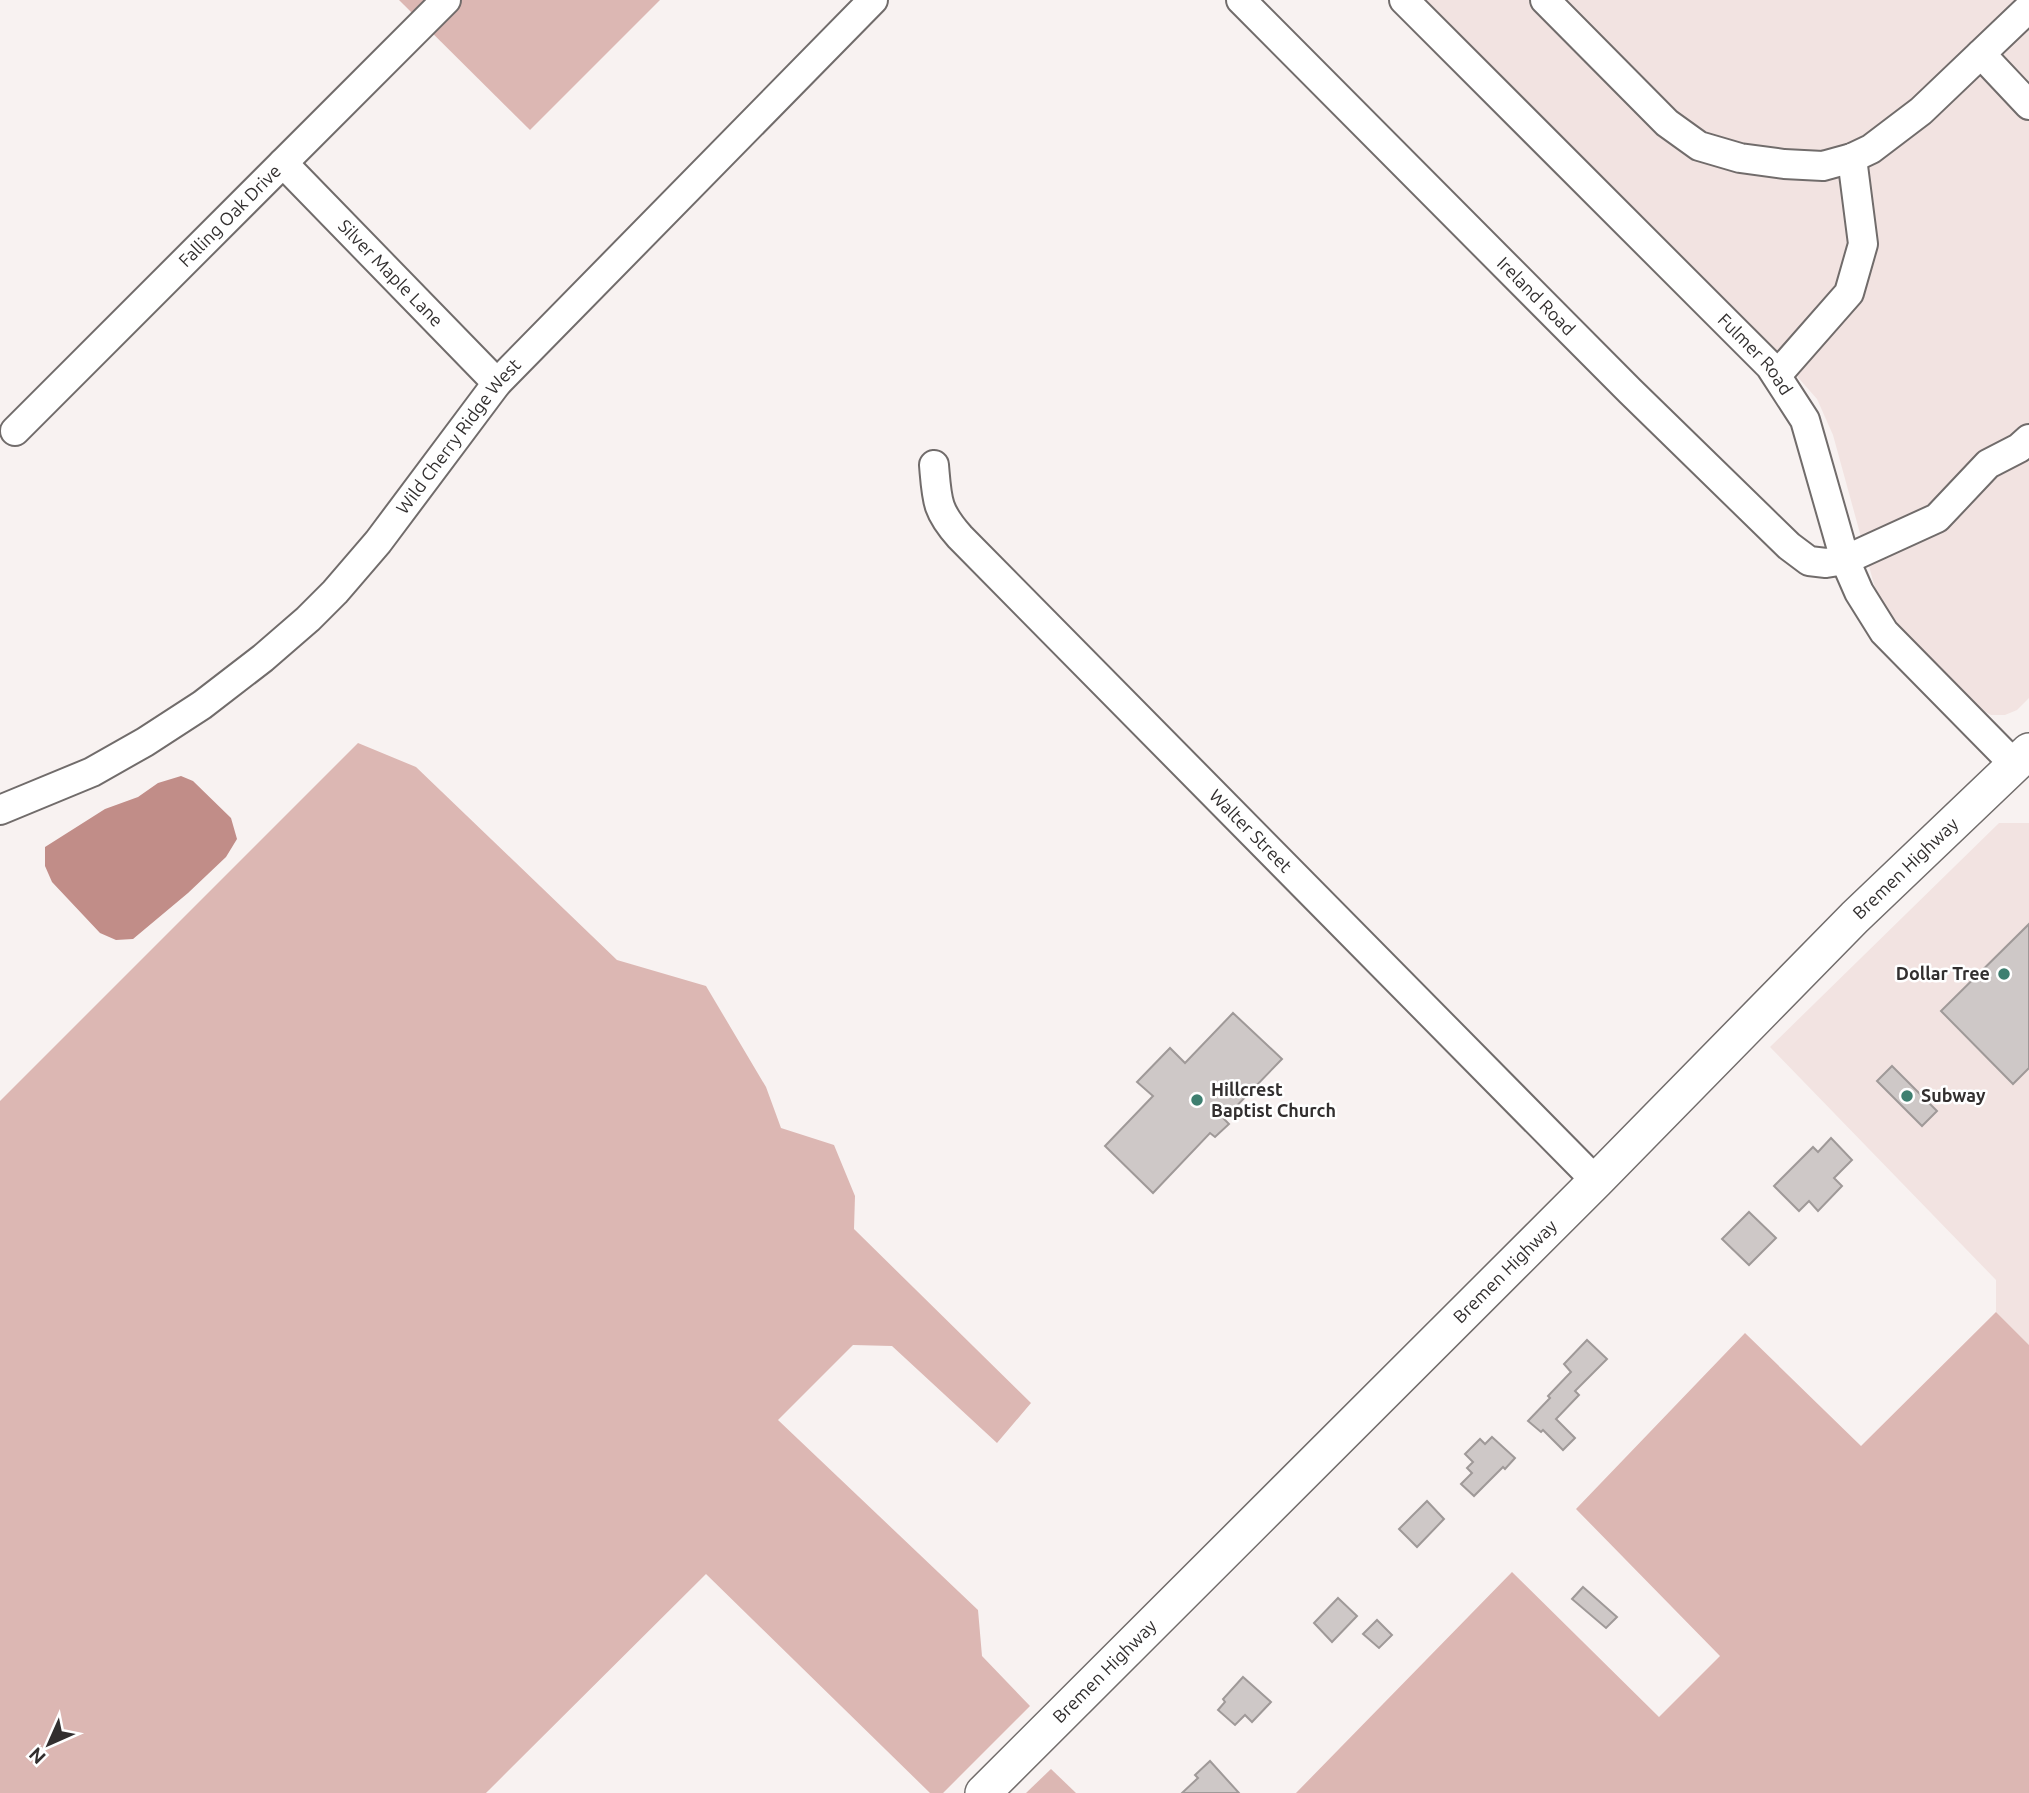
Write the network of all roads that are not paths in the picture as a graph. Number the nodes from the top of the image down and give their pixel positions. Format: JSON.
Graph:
{"nodes":[{"id":1,"x":446,"y":0,"type":"edge"},
{"id":2,"x":873,"y":0,"type":"edge"},
{"id":3,"x":1241,"y":0,"type":"edge"},
{"id":4,"x":1404,"y":0,"type":"edge"},
{"id":5,"x":1545,"y":0,"type":"edge"},
{"id":6,"x":2029,"y":8,"type":"edge"},
{"id":7,"x":1981,"y":54,"type":"junction"},
{"id":8,"x":2029,"y":105,"type":"edge"},
{"id":9,"x":1852,"y":158,"type":"junction"},
{"id":10,"x":283,"y":163,"type":"junction"},
{"id":11,"x":1777,"y":374,"type":"junction"},
{"id":12,"x":497,"y":383,"type":"junction"},
{"id":13,"x":15,"y":431,"type":"dead end"},
{"id":14,"x":2029,"y":439,"type":"edge"},
{"id":15,"x":934,"y":465,"type":"dead end"},
{"id":16,"x":1845,"y":560,"type":"junction"},
{"id":17,"x":2024,"y":765,"type":"edge"},
{"id":18,"x":0,"y":810,"type":"edge"},
{"id":19,"x":1596,"y":1181,"type":"junction"},
{"id":20,"x":983,"y":1793,"type":"edge"}],
"edges":[{"from":1,"to":10,"type":"street","name":"Falling Oak Drive"},
{"from":2,"to":12,"type":"street","name":"Wild Cherry Ridge West"},
{"from":3,"to":16,"type":"street","name":"Ireland Road"},
{"from":4,"to":11,"type":"street","name":"Fulmer Road"},
{"from":5,"to":9,"type":"street"},
{"from":6,"to":7,"type":"street"},
{"from":7,"to":8,"type":"street"},
{"from":7,"to":9,"type":"street"},
{"from":9,"to":11,"type":"street"},
{"from":10,"to":12,"type":"street","name":"Silver Maple Lane"},
{"from":10,"to":13,"type":"street","name":"Falling Oak Drive"},
{"from":11,"to":16,"type":"street","name":"Fulmer Road"},
{"from":12,"to":18,"type":"street","name":"Wild Cherry Ridge West"},
{"from":14,"to":16,"type":"street"},
{"from":15,"to":19,"type":"street","name":"Walter Street"},
{"from":16,"to":17,"type":"street","name":"Fulmer Road"},
{"from":17,"to":19,"type":"main road","name":"Bremen Highway"},
{"from":19,"to":20,"type":"main road","name":"Bremen Highway"}]}
